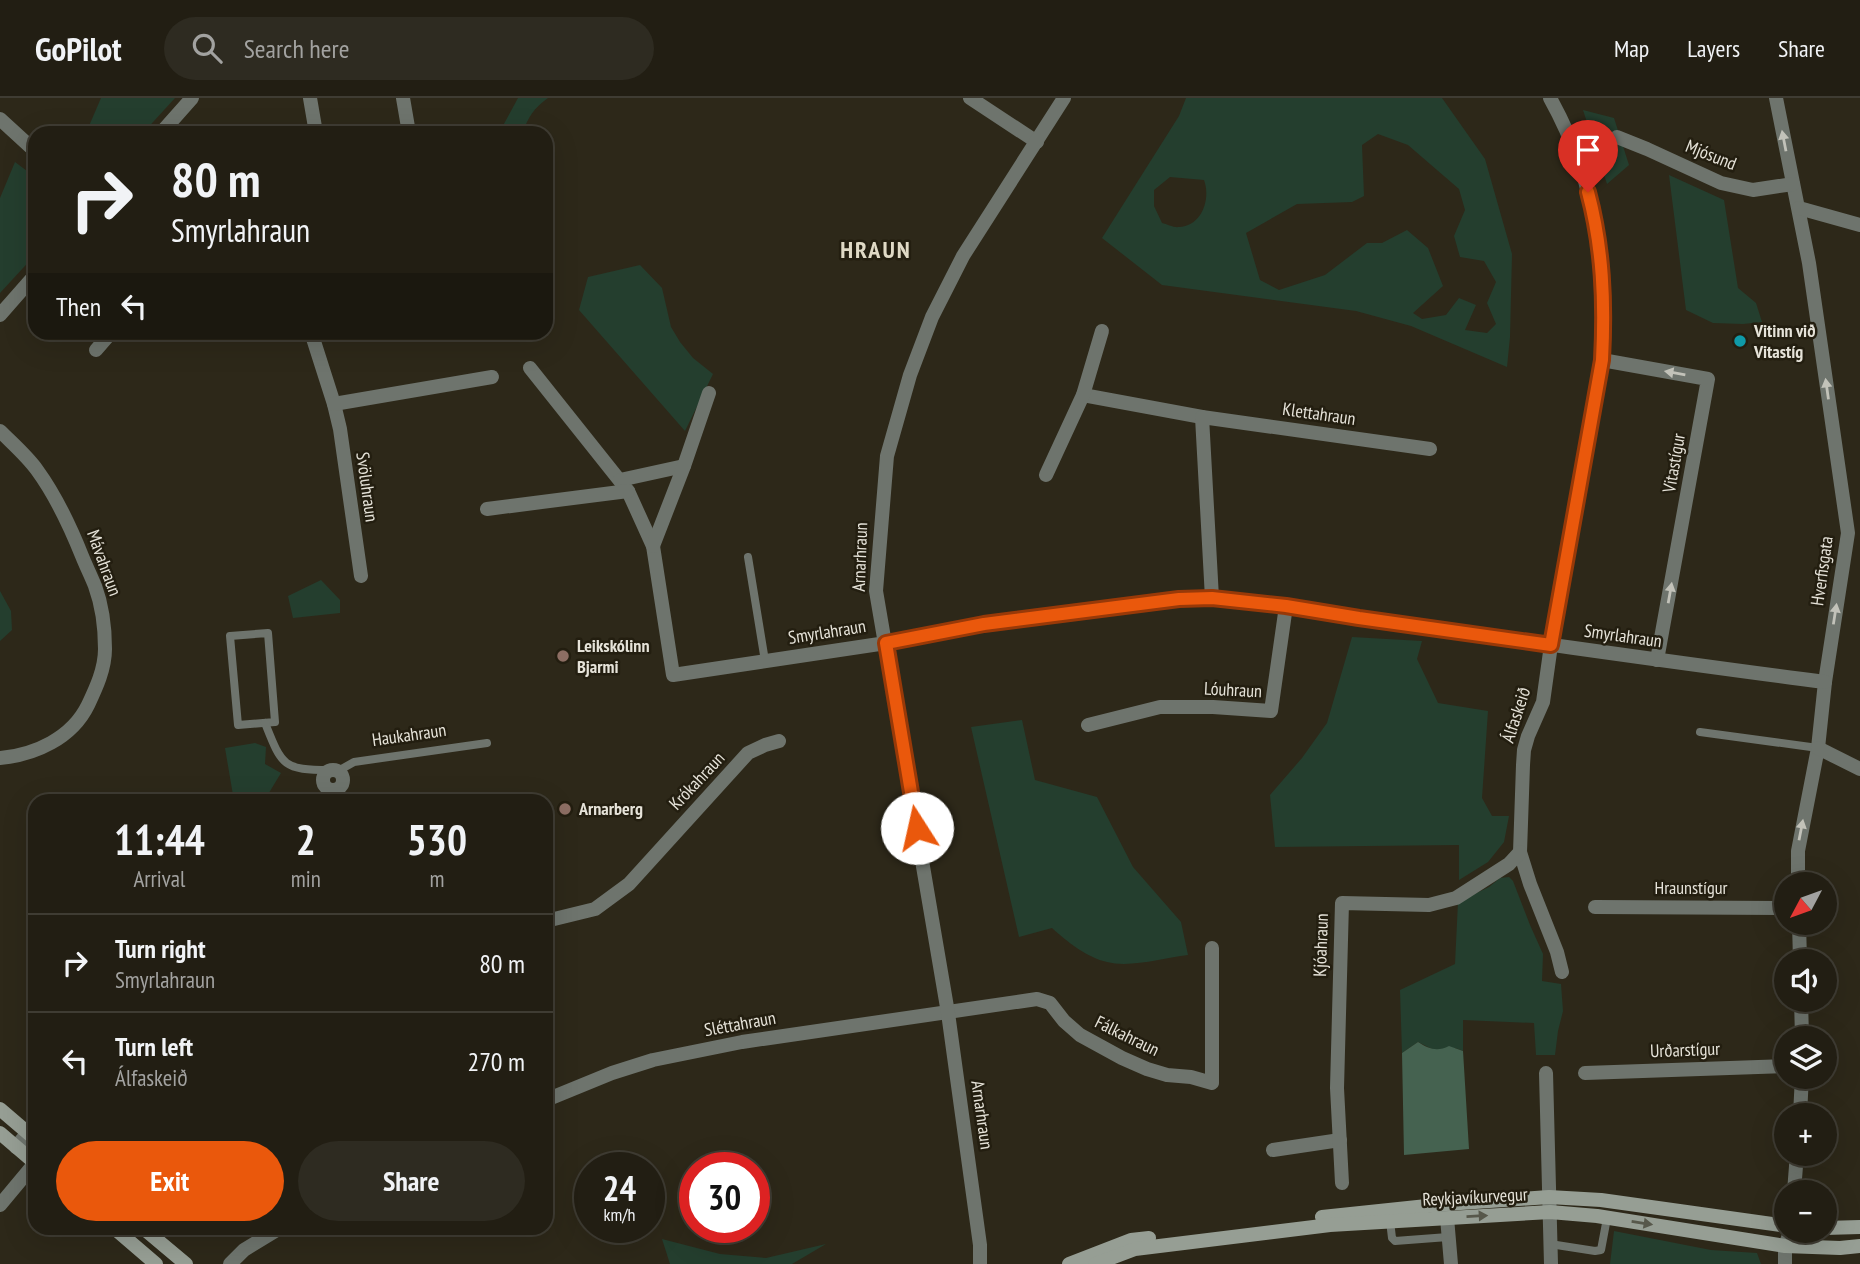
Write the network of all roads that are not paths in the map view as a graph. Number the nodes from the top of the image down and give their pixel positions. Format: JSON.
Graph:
{"nodes":[{"id":1,"x":192,"y":98,"type":"edge"},
{"id":2,"x":310,"y":98,"type":"edge"},
{"id":3,"x":403,"y":98,"type":"edge"},
{"id":4,"x":970,"y":98,"type":"edge"},
{"id":5,"x":1064,"y":98,"type":"edge"},
{"id":6,"x":1550,"y":98,"type":"edge"},
{"id":7,"x":1776,"y":98,"type":"edge"},
{"id":8,"x":0,"y":119,"type":"edge"},
{"id":9,"x":167,"y":126,"type":"edge"},
{"id":10,"x":315,"y":126,"type":"edge"},
{"id":11,"x":408,"y":126,"type":"edge"},
{"id":12,"x":1617,"y":137,"type":"dead end"},
{"id":13,"x":1037,"y":142,"type":"junction"},
{"id":14,"x":28,"y":145,"type":"edge"},
{"id":15,"x":1793,"y":184,"type":"junction"},
{"id":16,"x":1798,"y":208,"type":"junction"},
{"id":17,"x":1860,"y":225,"type":"edge"},
{"id":18,"x":28,"y":283,"type":"edge"},
{"id":19,"x":0,"y":314,"type":"edge"},
{"id":20,"x":1102,"y":331,"type":"dead end"},
{"id":21,"x":105,"y":340,"type":"edge"},
{"id":22,"x":314,"y":340,"type":"edge"},
{"id":23,"x":96,"y":350,"type":"dead end"},
{"id":24,"x":1602,"y":360,"type":"junction"},
{"id":25,"x":530,"y":368,"type":"dead end"},
{"id":26,"x":492,"y":377,"type":"dead end"},
{"id":27,"x":709,"y":393,"type":"dead end"},
{"id":28,"x":1083,"y":395,"type":"junction"},
{"id":29,"x":334,"y":404,"type":"junction"},
{"id":30,"x":1202,"y":416,"type":"junction"},
{"id":31,"x":0,"y":431,"type":"edge"},
{"id":32,"x":1430,"y":449,"type":"dead end"},
{"id":33,"x":684,"y":466,"type":"junction"},
{"id":34,"x":1046,"y":475,"type":"dead end"},
{"id":35,"x":624,"y":485,"type":"junction"},
{"id":36,"x":487,"y":509,"type":"dead end"},
{"id":37,"x":653,"y":546,"type":"junction"},
{"id":38,"x":748,"y":557,"type":"dead end"},
{"id":39,"x":361,"y":576,"type":"dead end"},
{"id":40,"x":1212,"y":598,"type":"junction"},
{"id":41,"x":1286,"y":606,"type":"junction"},
{"id":42,"x":886,"y":643,"type":"junction"},
{"id":43,"x":1551,"y":645,"type":"junction"},
{"id":44,"x":1657,"y":660,"type":"junction"},
{"id":45,"x":765,"y":661,"type":"junction"},
{"id":46,"x":1825,"y":682,"type":"junction"},
{"id":47,"x":265,"y":723,"type":"junction"},
{"id":48,"x":1088,"y":725,"type":"dead end"},
{"id":49,"x":1700,"y":732,"type":"dead end"},
{"id":50,"x":779,"y":741,"type":"dead end"},
{"id":51,"x":487,"y":743,"type":"dead end"},
{"id":52,"x":1818,"y":748,"type":"junction"},
{"id":53,"x":0,"y":758,"type":"edge"},
{"id":54,"x":1860,"y":769,"type":"edge"},
{"id":55,"x":334,"y":771,"type":"junction"},
{"id":56,"x":334,"y":794,"type":"edge"},
{"id":57,"x":1520,"y":852,"type":"junction"},
{"id":58,"x":1798,"y":872,"type":"edge"},
{"id":59,"x":1595,"y":907,"type":"dead end"},
{"id":60,"x":1774,"y":908,"type":"edge"},
{"id":61,"x":553,"y":918,"type":"edge"},
{"id":62,"x":1212,"y":948,"type":"dead end"},
{"id":63,"x":1562,"y":972,"type":"dead end"},
{"id":64,"x":948,"y":1013,"type":"junction"},
{"id":65,"x":1774,"y":1066,"type":"edge"},
{"id":66,"x":1546,"y":1073,"type":"dead end"},
{"id":67,"x":1585,"y":1073,"type":"dead end"},
{"id":68,"x":553,"y":1097,"type":"edge"},
{"id":69,"x":0,"y":1109,"type":"edge"},
{"id":70,"x":28,"y":1129,"type":"edge"},
{"id":71,"x":0,"y":1133,"type":"edge"},
{"id":72,"x":28,"y":1136,"type":"edge"},
{"id":73,"x":1340,"y":1140,"type":"junction"},
{"id":74,"x":16,"y":1147,"type":"junction"},
{"id":75,"x":1273,"y":1150,"type":"dead end"},
{"id":76,"x":28,"y":1157,"type":"edge"},
{"id":77,"x":28,"y":1171,"type":"edge"},
{"id":78,"x":1342,"y":1183,"type":"dead end"},
{"id":79,"x":1549,"y":1197,"type":"junction"},
{"id":80,"x":0,"y":1205,"type":"edge"},
{"id":81,"x":1446,"y":1211,"type":"junction"},
{"id":82,"x":1550,"y":1212,"type":"junction"},
{"id":83,"x":1607,"y":1218,"type":"junction"},
{"id":84,"x":1390,"y":1221,"type":"junction"},
{"id":85,"x":1774,"y":1224,"type":"edge"},
{"id":86,"x":1860,"y":1227,"type":"edge"},
{"id":87,"x":1837,"y":1228,"type":"edge"},
{"id":88,"x":122,"y":1235,"type":"edge"},
{"id":89,"x":151,"y":1235,"type":"edge"},
{"id":90,"x":269,"y":1235,"type":"edge"},
{"id":91,"x":1448,"y":1237,"type":"junction"},
{"id":92,"x":1550,"y":1244,"type":"junction"},
{"id":93,"x":1785,"y":1245,"type":"junction"},
{"id":94,"x":1860,"y":1246,"type":"edge"},
{"id":95,"x":156,"y":1264,"type":"edge"},
{"id":96,"x":186,"y":1264,"type":"edge"},
{"id":97,"x":230,"y":1264,"type":"edge"},
{"id":98,"x":980,"y":1264,"type":"edge"},
{"id":99,"x":1069,"y":1264,"type":"edge"},
{"id":100,"x":1094,"y":1264,"type":"edge"},
{"id":101,"x":1451,"y":1264,"type":"edge"},
{"id":102,"x":1551,"y":1264,"type":"edge"},
{"id":103,"x":1786,"y":1264,"type":"edge"}],
"edges":[{"from":1,"to":9,"type":"street"},
{"from":2,"to":10,"type":"street"},
{"from":3,"to":11,"type":"street"},
{"from":4,"to":13,"type":"street"},
{"from":5,"to":13,"type":"street","name":"Arnarhraun"},
{"from":6,"to":24,"type":"street","name":"Álfaskeið"},
{"from":15,"to":7,"type":"street","name":"Hverfisgata","one_way":true},
{"from":8,"to":14,"type":"street"},
{"from":12,"to":15,"type":"street","name":"Mjósund"},
{"from":13,"to":42,"type":"street","name":"Arnarhraun"},
{"from":15,"to":16,"type":"street","name":"Hverfisgata"},
{"from":16,"to":17,"type":"street"},
{"from":46,"to":16,"type":"street","name":"Hverfisgata","one_way":true},
{"from":18,"to":19,"type":"street"},
{"from":20,"to":28,"type":"street"},
{"from":21,"to":23,"type":"street"},
{"from":22,"to":29,"type":"street","name":"Svöluhraun"},
{"from":24,"to":43,"type":"street","name":"Álfaskeið"},
{"from":44,"to":24,"type":"street","name":"Vitastígur","one_way":true},
{"from":25,"to":35,"type":"street","name":"Smyrlahraun"},
{"from":26,"to":29,"type":"street"},
{"from":27,"to":33,"type":"street","name":"Smyrlahraun"},
{"from":28,"to":30,"type":"street","name":"Klettahraun"},
{"from":28,"to":34,"type":"street"},
{"from":29,"to":39,"type":"street","name":"Svöluhraun"},
{"from":30,"to":32,"type":"street","name":"Klettahraun"},
{"from":30,"to":40,"type":"street"},
{"from":31,"to":53,"type":"street","name":"Mávahraun"},
{"from":33,"to":35,"type":"street"},
{"from":33,"to":37,"type":"street","name":"Smyrlahraun"},
{"from":35,"to":36,"type":"street"},
{"from":35,"to":37,"type":"street","name":"Smyrlahraun"},
{"from":37,"to":45,"type":"street","name":"Smyrlahraun"},
{"from":38,"to":45,"type":"lane"},
{"from":40,"to":41,"type":"street","name":"Smyrlahraun"},
{"from":40,"to":42,"type":"street","name":"Smyrlahraun"},
{"from":41,"to":43,"type":"street","name":"Smyrlahraun"},
{"from":41,"to":48,"type":"street","name":"Lóuhraun"},
{"from":42,"to":45,"type":"street","name":"Smyrlahraun"},
{"from":42,"to":64,"type":"street","name":"Arnarhraun"},
{"from":43,"to":44,"type":"street","name":"Smyrlahraun"},
{"from":43,"to":57,"type":"street","name":"Álfaskeið"},
{"from":44,"to":46,"type":"street","name":"Smyrlahraun"},
{"from":46,"to":52,"type":"street","name":"Hverfisgata"},
{"from":47,"to":47,"type":"lane"},
{"from":47,"to":55,"type":"lane","name":"Haukahraun"},
{"from":49,"to":52,"type":"lane"},
{"from":50,"to":61,"type":"street","name":"Krókahraun"},
{"from":51,"to":55,"type":"lane","name":"Haukahraun"},
{"from":52,"to":54,"type":"street"},
{"from":58,"to":52,"type":"street","name":"Hverfisgata","one_way":true},
{"from":55,"to":56,"type":"street"},
{"from":57,"to":63,"type":"street","name":"Álfaskeið"},
{"from":57,"to":73,"type":"street","name":"Kjóahraun"},
{"from":59,"to":60,"type":"street","name":"Hraunstígur"},
{"from":62,"to":64,"type":"street","name":"Fálkahraun"},
{"from":64,"to":68,"type":"street","name":"Sléttahraun"},
{"from":64,"to":98,"type":"street","name":"Arnarhraun"},
{"from":65,"to":67,"type":"street","name":"Urðarstígur"},
{"from":66,"to":79,"type":"street"},
{"from":69,"to":70,"type":"main road"},
{"from":71,"to":74,"type":"main road"},
{"from":72,"to":74,"type":"street"},
{"from":73,"to":75,"type":"street"},
{"from":73,"to":78,"type":"street","name":"Kjóahraun"},
{"from":74,"to":76,"type":"main road"},
{"from":77,"to":80,"type":"street"},
{"from":79,"to":81,"type":"main road","name":"Reykjavíkurvegur"},
{"from":79,"to":82,"type":"street"},
{"from":79,"to":85,"type":"main road","name":"Reykjavíkurvegur"},
{"from":81,"to":82,"type":"main road","name":"Reykjavíkurvegur","one_way":true},
{"from":81,"to":84,"type":"main road","name":"Reykjavíkurvegur"},
{"from":81,"to":91,"type":"street"},
{"from":81,"to":99,"type":"main road","name":"Reykjavíkurvegur"},
{"from":82,"to":83,"type":"main road","name":"Reykjavíkurvegur"},
{"from":82,"to":92,"type":"street"},
{"from":83,"to":92,"type":"lane"},
{"from":83,"to":93,"type":"main road","name":"Reykjavíkurvegur","one_way":true},
{"from":84,"to":91,"type":"lane"},
{"from":84,"to":100,"type":"main road","name":"Reykjavíkurvegur"},
{"from":86,"to":87,"type":"main road"},
{"from":88,"to":95,"type":"main road"},
{"from":89,"to":96,"type":"main road"},
{"from":90,"to":97,"type":"street"},
{"from":91,"to":101,"type":"street"},
{"from":92,"to":102,"type":"street"},
{"from":93,"to":94,"type":"main road","name":"Reykjavíkurvegur"},
{"from":93,"to":103,"type":"street"}]}
